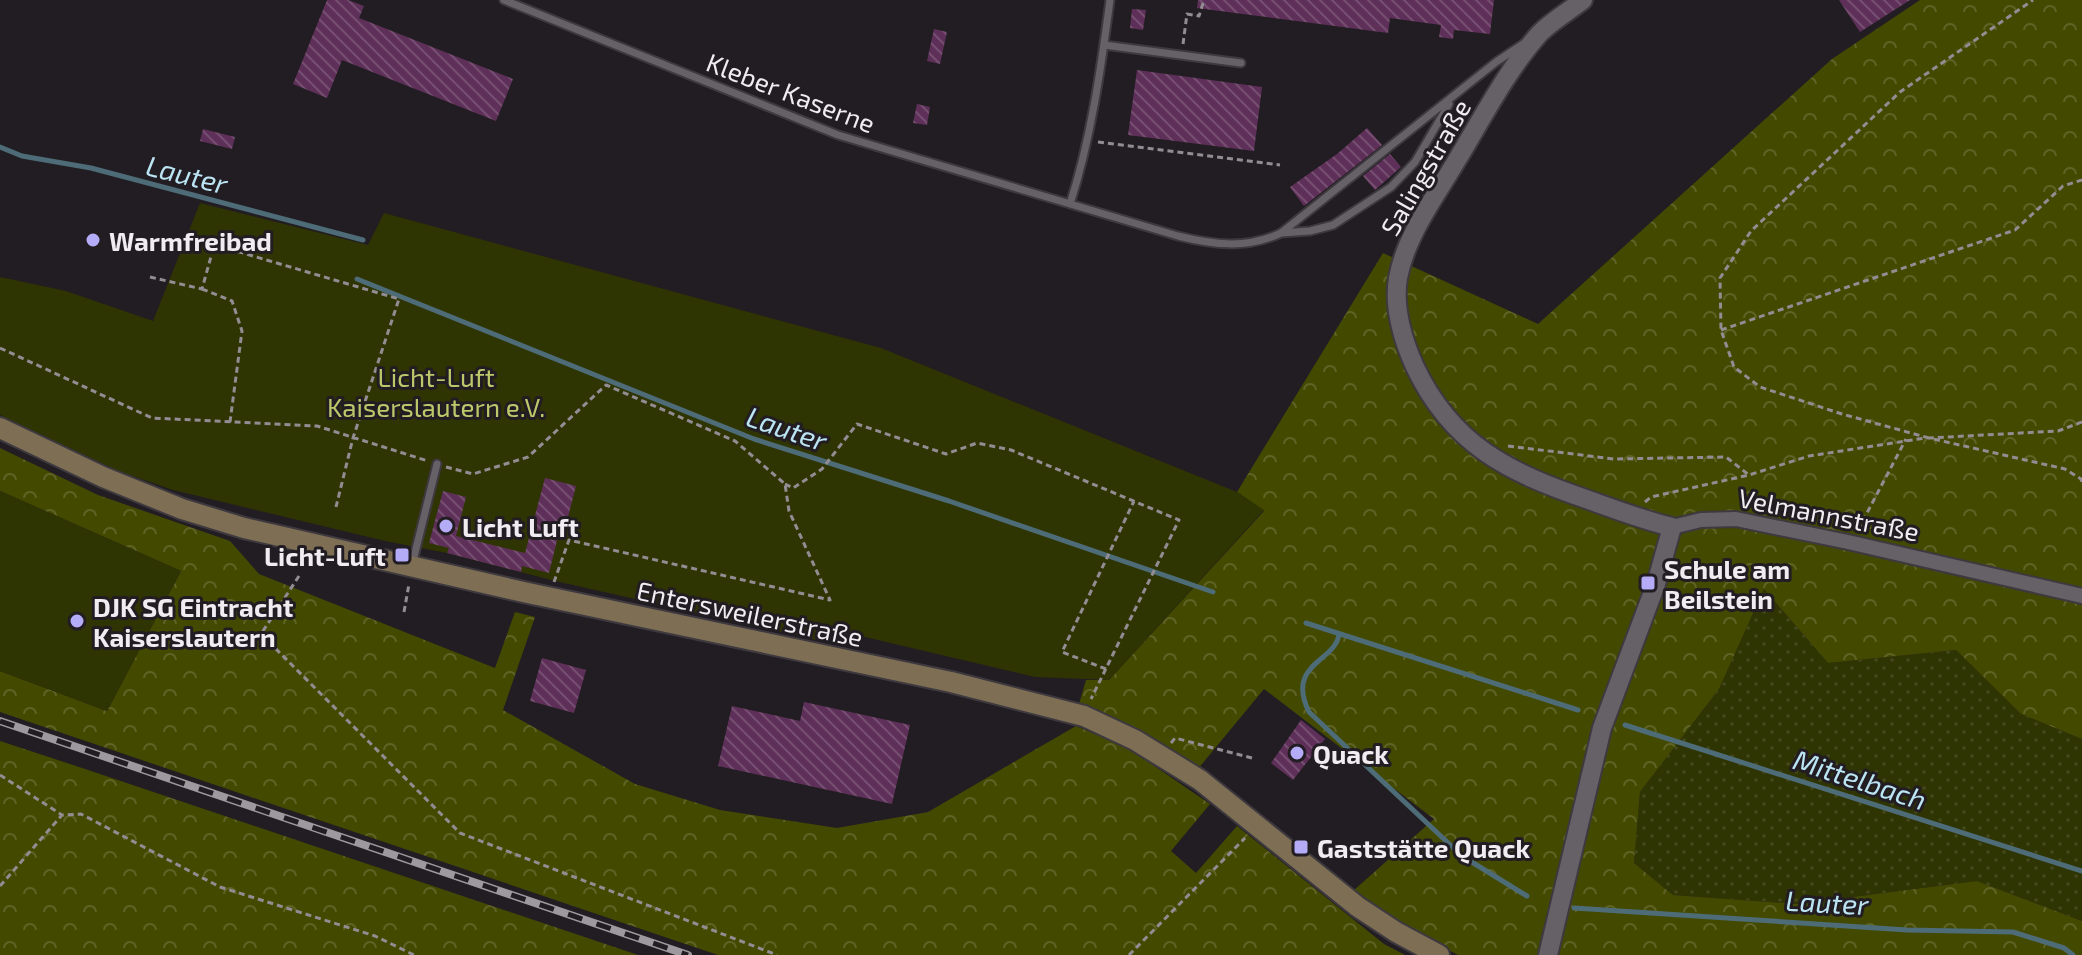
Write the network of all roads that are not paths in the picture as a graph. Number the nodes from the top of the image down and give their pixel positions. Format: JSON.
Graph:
{"nodes":[{"id":1,"x":504,"y":0,"type":"edge"},
{"id":2,"x":1110,"y":0,"type":"edge"},
{"id":3,"x":1583,"y":0,"type":"edge"},
{"id":4,"x":1542,"y":32,"type":"junction"},
{"id":5,"x":1104,"y":45,"type":"junction"},
{"id":6,"x":1241,"y":63,"type":"dead end"},
{"id":7,"x":1455,"y":96,"type":"junction"},
{"id":8,"x":1070,"y":204,"type":"junction"},
{"id":9,"x":1281,"y":233,"type":"junction"},
{"id":10,"x":0,"y":428,"type":"edge"},
{"id":11,"x":437,"y":464,"type":"road end"},
{"id":12,"x":1672,"y":527,"type":"junction"},
{"id":13,"x":412,"y":567,"type":"junction"},
{"id":14,"x":2081,"y":594,"type":"edge"},
{"id":15,"x":1439,"y":955,"type":"edge"},
{"id":16,"x":1548,"y":955,"type":"edge"}],
"edges":[{"from":1,"to":8,"type":"lane","name":"Kleber Kaserne"},
{"from":2,"to":5,"type":"lane"},
{"from":3,"to":4,"type":"street","name":"Salingstraße"},
{"from":4,"to":7,"type":"lane"},
{"from":4,"to":12,"type":"street","name":"Salingstraße"},
{"from":5,"to":6,"type":"lane"},
{"from":5,"to":8,"type":"lane"},
{"from":7,"to":9,"type":"lane"},
{"from":7,"to":9,"type":"lane"},
{"from":8,"to":9,"type":"lane","name":"Kleber Kaserne"},
{"from":10,"to":13,"type":"main road","name":"Entersweilerstraße"},
{"from":11,"to":13,"type":"lane"},
{"from":12,"to":14,"type":"street","name":"Velmannstraße"},
{"from":12,"to":16,"type":"street"},
{"from":13,"to":15,"type":"main road","name":"Entersweilerstraße"}]}
